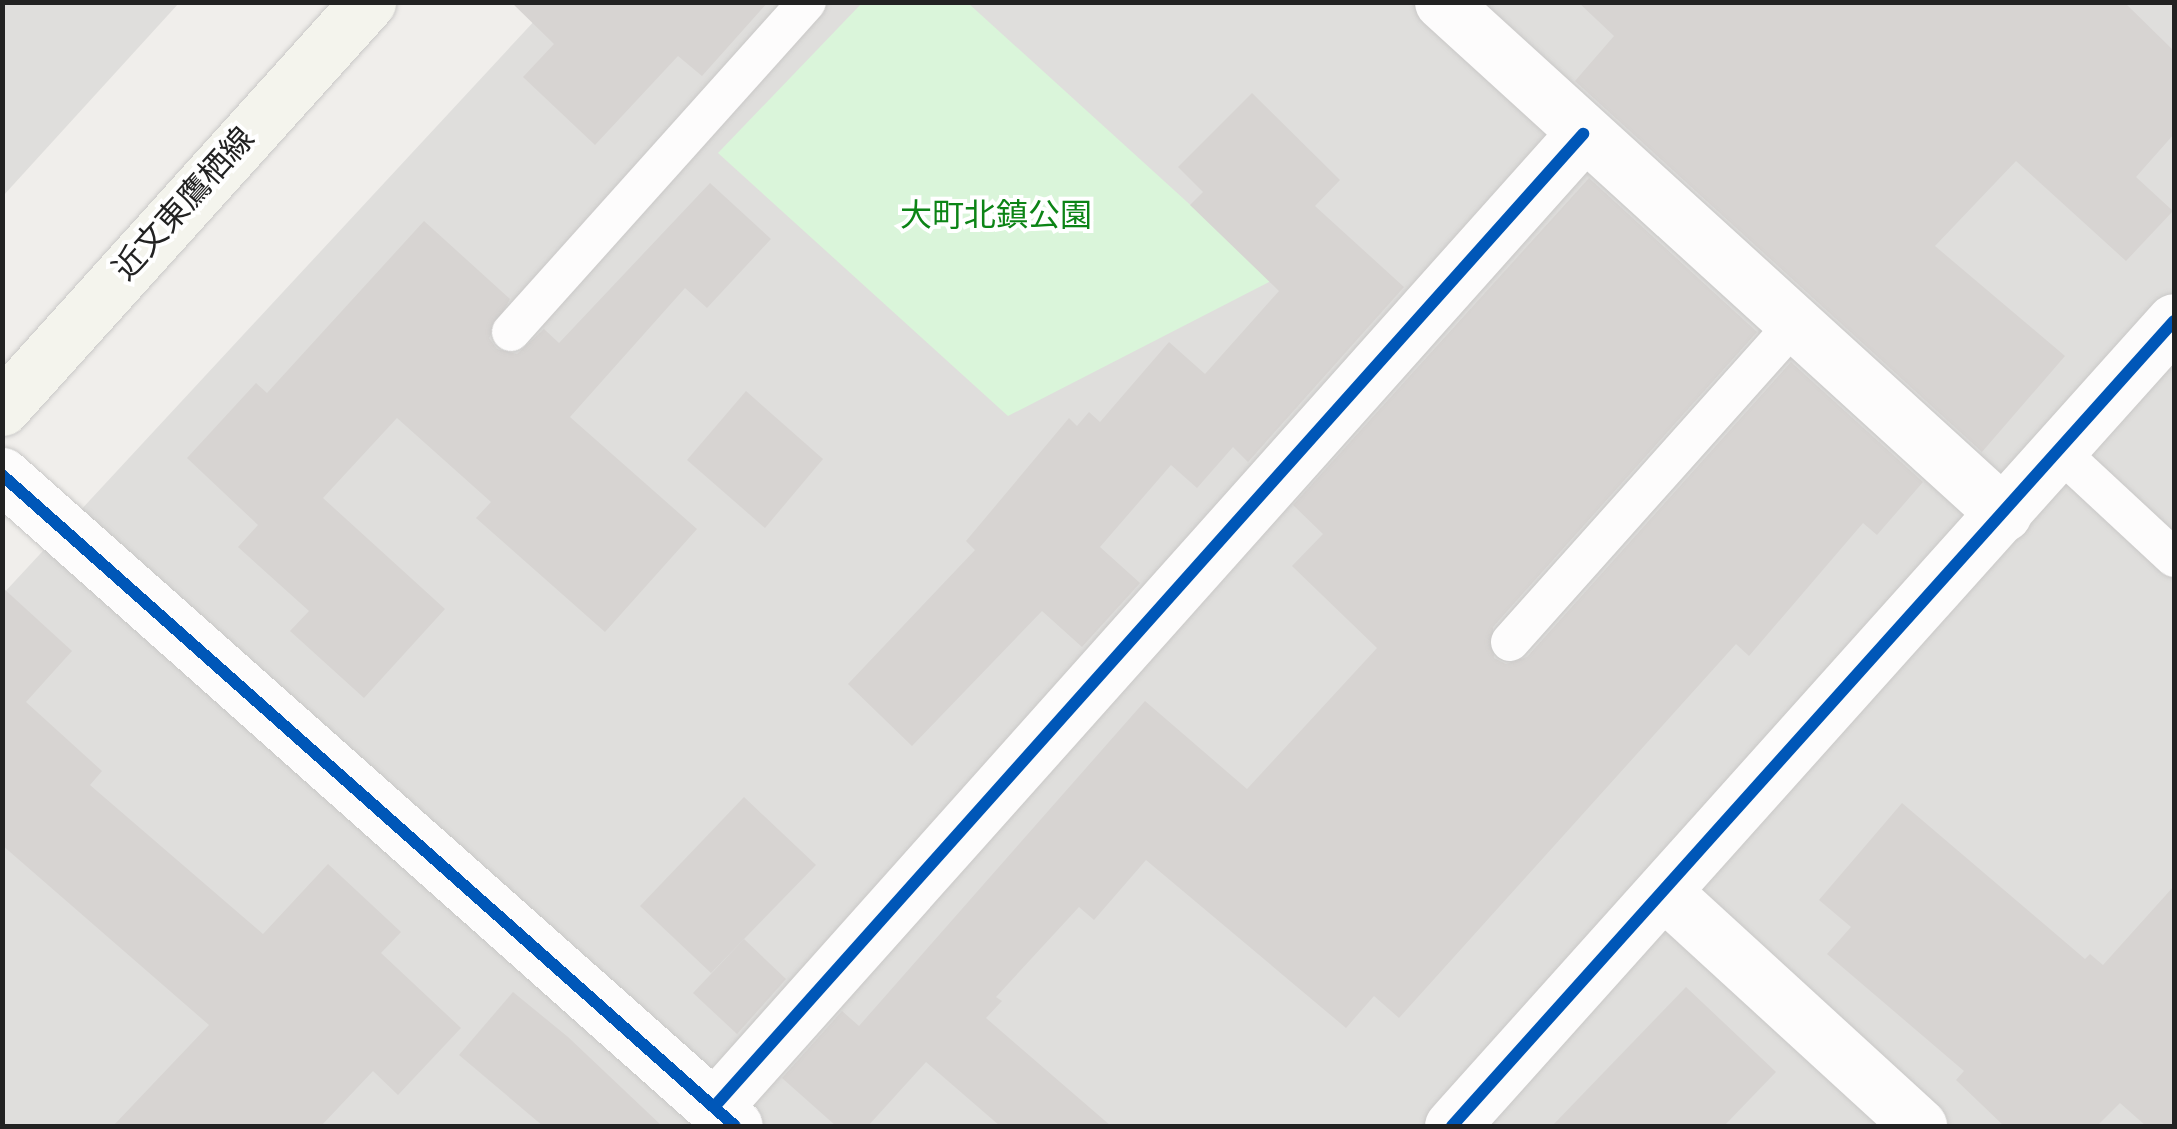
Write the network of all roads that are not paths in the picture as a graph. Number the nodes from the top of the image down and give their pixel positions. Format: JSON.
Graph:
{"nodes":[{"id":1,"x":368,"y":2,"type":"edge"},
{"id":2,"x":807,"y":2,"type":"edge"},
{"id":3,"x":1442,"y":2,"type":"edge"},
{"id":4,"x":1583,"y":134,"type":"junction"},
{"id":5,"x":1796,"y":322,"type":"junction"},
{"id":6,"x":2174,"y":322,"type":"edge"},
{"id":7,"x":512,"y":332,"type":"dead end"},
{"id":8,"x":2,"y":408,"type":"edge"},
{"id":9,"x":2059,"y":451,"type":"junction"},
{"id":10,"x":2,"y":475,"type":"edge"},
{"id":11,"x":2004,"y":514,"type":"junction"},
{"id":12,"x":2174,"y":558,"type":"edge"},
{"id":13,"x":1510,"y":642,"type":"dead end"},
{"id":14,"x":1664,"y":892,"type":"junction"},
{"id":15,"x":724,"y":1117,"type":"edge"},
{"id":16,"x":1452,"y":1126,"type":"edge"},
{"id":17,"x":1919,"y":1126,"type":"edge"}],
"edges":[{"from":1,"to":8,"type":"street","name":"近文東鷹栖線"},
{"from":2,"to":7,"type":"lane"},
{"from":3,"to":4,"type":"street"},
{"from":4,"to":5,"type":"street"},
{"from":4,"to":15,"type":"street"},
{"from":5,"to":11,"type":"street"},
{"from":5,"to":13,"type":"lane"},
{"from":6,"to":9,"type":"street"},
{"from":9,"to":11,"type":"street"},
{"from":9,"to":12,"type":"lane"},
{"from":10,"to":15,"type":"street"},
{"from":11,"to":14,"type":"street"},
{"from":14,"to":16,"type":"street"},
{"from":14,"to":17,"type":"street"}]}
